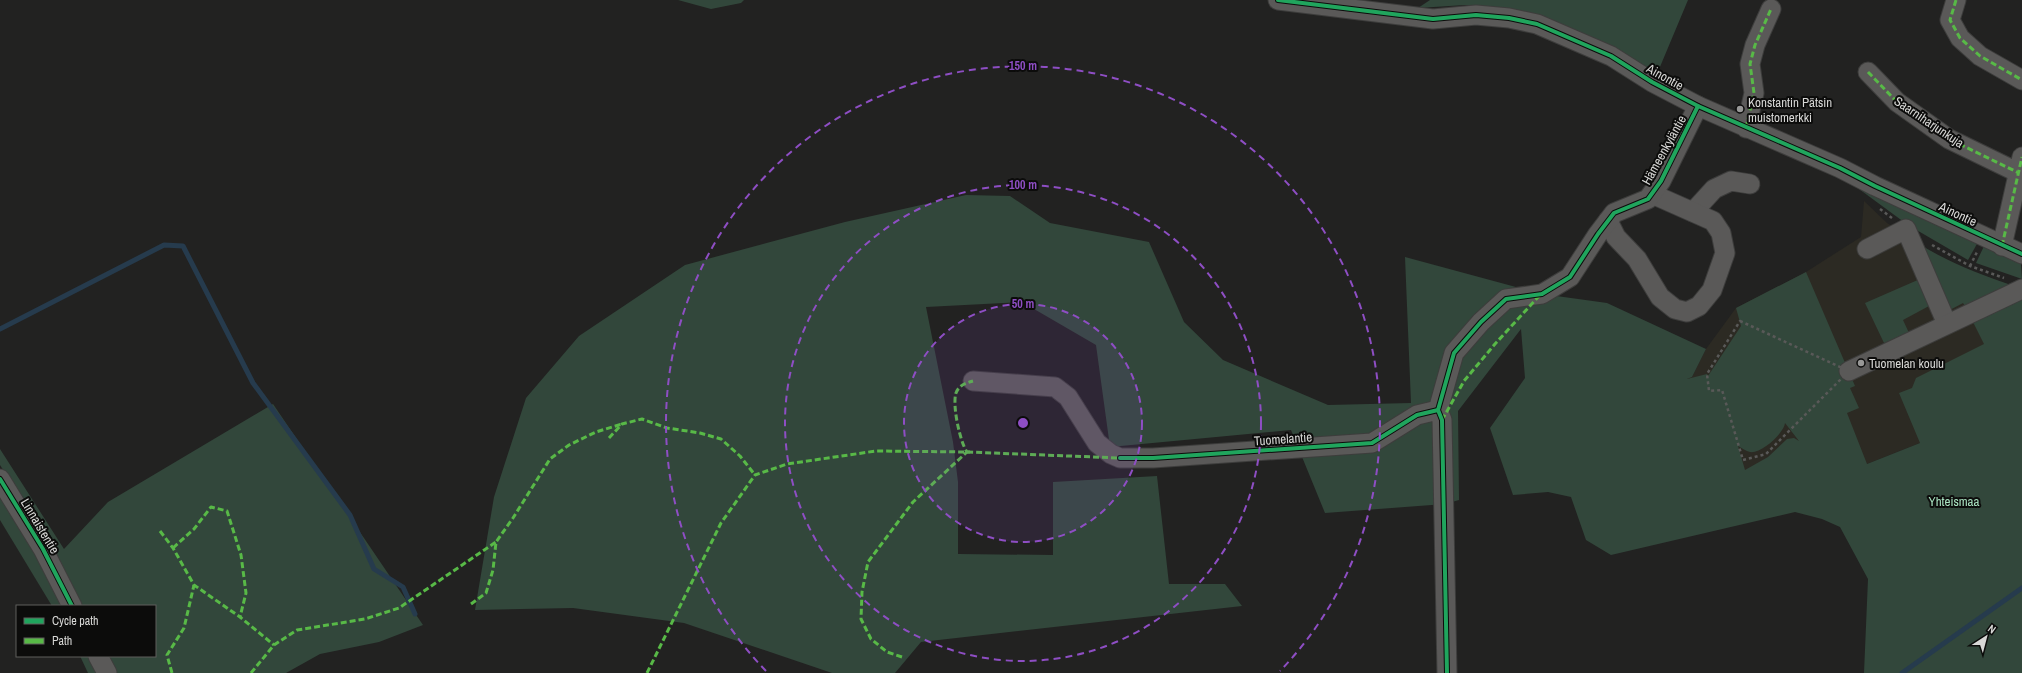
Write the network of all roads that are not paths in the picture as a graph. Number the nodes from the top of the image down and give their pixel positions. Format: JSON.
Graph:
{"nodes":[{"id":1,"x":1278,"y":0,"type":"edge"},
{"id":2,"x":1956,"y":0,"type":"edge"},
{"id":3,"x":1771,"y":8,"type":"dead end"},
{"id":4,"x":1868,"y":72,"type":"dead end"},
{"id":5,"x":2022,"y":80,"type":"edge"},
{"id":6,"x":1698,"y":106,"type":"junction"},
{"id":7,"x":1746,"y":128,"type":"junction"},
{"id":8,"x":2020,"y":165,"type":"edge"},
{"id":9,"x":1750,"y":184,"type":"dead end"},
{"id":10,"x":1652,"y":194,"type":"junction"},
{"id":11,"x":1693,"y":212,"type":"junction"},
{"id":12,"x":1608,"y":220,"type":"junction"},
{"id":13,"x":2002,"y":246,"type":"junction"},
{"id":14,"x":1867,"y":249,"type":"dead end"},
{"id":15,"x":2022,"y":254,"type":"edge"},
{"id":16,"x":2015,"y":284,"type":"edge"},
{"id":17,"x":1948,"y":324,"type":"junction"},
{"id":18,"x":1849,"y":371,"type":"road end"},
{"id":19,"x":973,"y":381,"type":"dead end"},
{"id":20,"x":1438,"y":410,"type":"junction"},
{"id":21,"x":0,"y":479,"type":"edge"},
{"id":22,"x":71,"y":605,"type":"edge"},
{"id":23,"x":99,"y":657,"type":"edge"},
{"id":24,"x":107,"y":673,"type":"edge"},
{"id":25,"x":1447,"y":673,"type":"edge"}],
"edges":[{"from":1,"to":6,"type":"street","name":"Ainontie"},
{"from":2,"to":5,"type":"street"},
{"from":3,"to":7,"type":"street"},
{"from":4,"to":8,"type":"street","name":"Saarniharjunkuja"},
{"from":6,"to":7,"type":"street","name":"Ainontie"},
{"from":6,"to":10,"type":"street","name":"Hämeenkyläntie"},
{"from":7,"to":13,"type":"street","name":"Ainontie"},
{"from":8,"to":13,"type":"street"},
{"from":9,"to":11,"type":"street"},
{"from":10,"to":11,"type":"street"},
{"from":10,"to":12,"type":"street","name":"Hämeenkyläntie"},
{"from":11,"to":12,"type":"street"},
{"from":12,"to":20,"type":"street","name":"Hämeenkyläntie"},
{"from":13,"to":15,"type":"street","name":"Ainontie"},
{"from":14,"to":17,"type":"street"},
{"from":16,"to":17,"type":"street"},
{"from":17,"to":18,"type":"street"},
{"from":19,"to":20,"type":"street","name":"Tuomelantie"},
{"from":20,"to":25,"type":"street","name":"Hämeenkyläntie"},
{"from":21,"to":22,"type":"street","name":"Linnaistentie"},
{"from":23,"to":24,"type":"street"}]}
